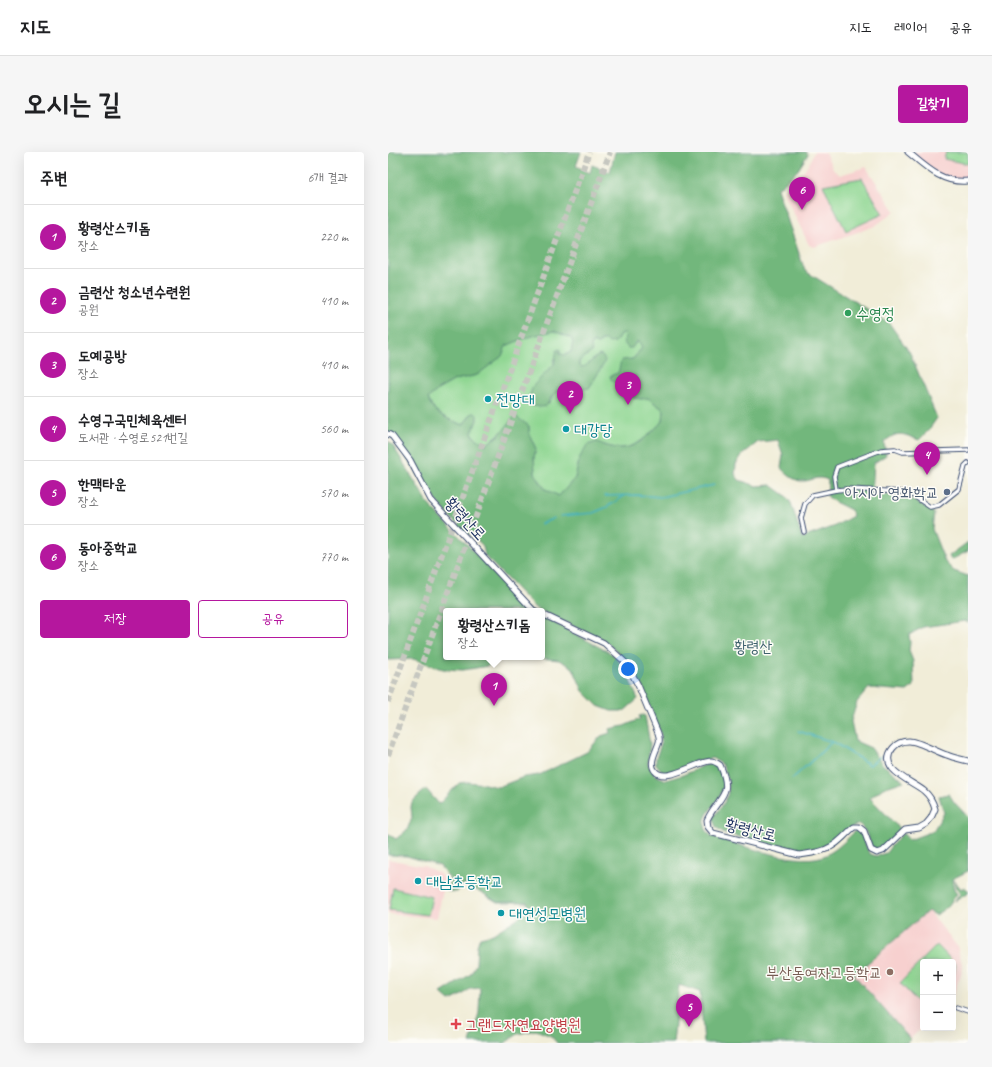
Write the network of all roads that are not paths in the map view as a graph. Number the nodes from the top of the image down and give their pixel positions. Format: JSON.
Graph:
{"nodes":[{"id":1,"x":908,"y":152,"type":"edge"},
{"id":2,"x":968,"y":181,"type":"edge"},
{"id":3,"x":388,"y":434,"type":"edge"},
{"id":4,"x":968,"y":450,"type":"edge"},
{"id":5,"x":968,"y":463,"type":"edge"},
{"id":6,"x":836,"y":490,"type":"junction"},
{"id":7,"x":804,"y":532,"type":"dead end"},
{"id":8,"x":531,"y":608,"type":"edge"},
{"id":9,"x":545,"y":615,"type":"edge"},
{"id":10,"x":968,"y":761,"type":"edge"},
{"id":11,"x":956,"y":1008,"type":"dead end"},
{"id":12,"x":968,"y":1012,"type":"edge"}],
"edges":[{"from":1,"to":2,"type":"street"},
{"from":3,"to":8,"type":"street","name":"황령산로"},
{"from":4,"to":6,"type":"street"},
{"from":5,"to":6,"type":"street"},
{"from":6,"to":7,"type":"street"},
{"from":9,"to":10,"type":"street","name":"황령산로"},
{"from":11,"to":12,"type":"street"}]}
